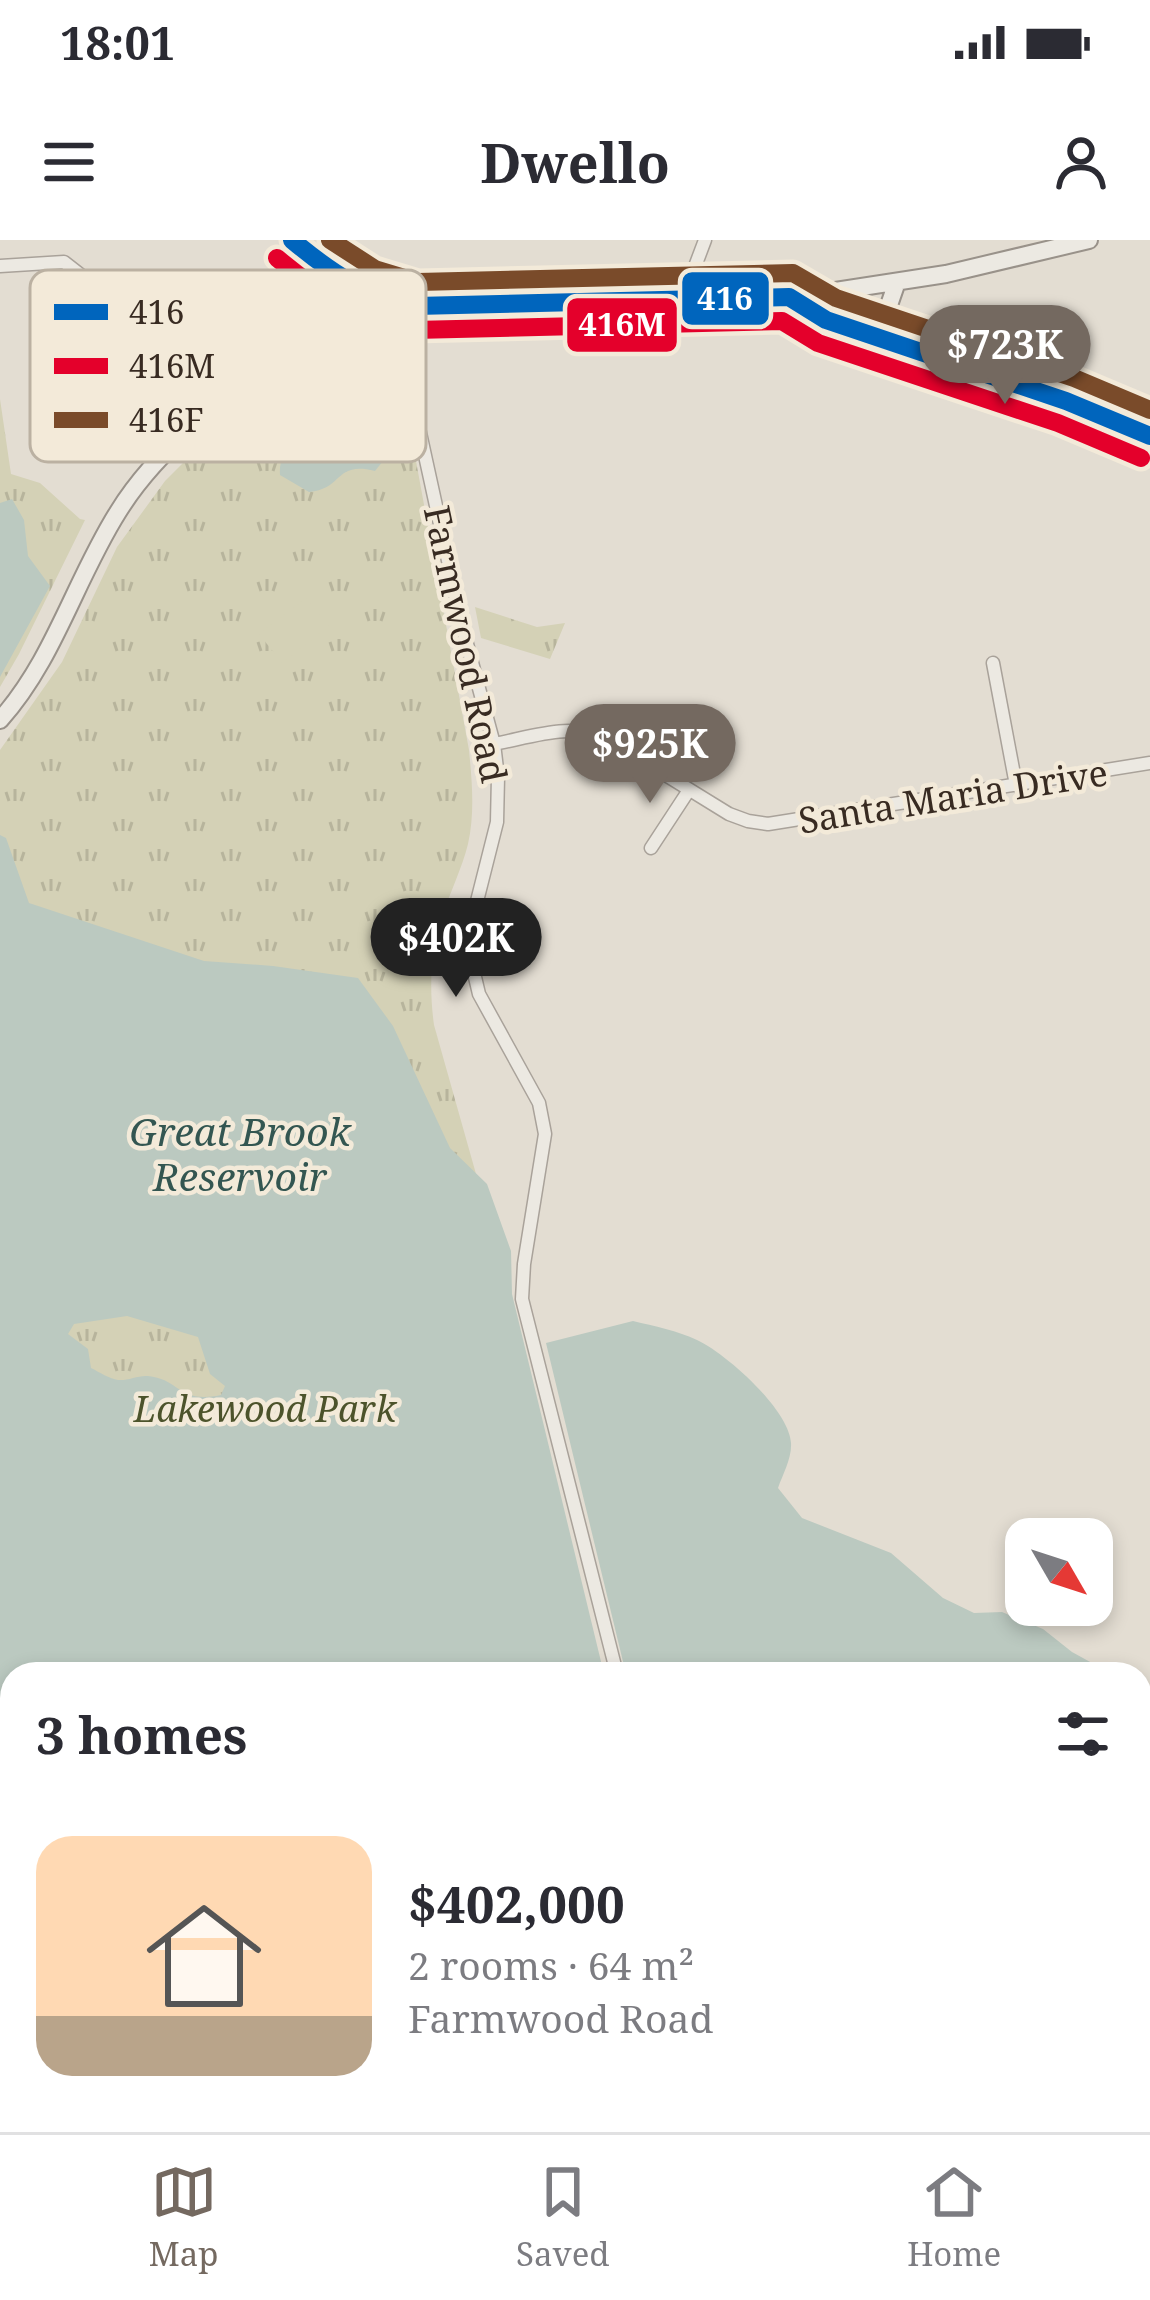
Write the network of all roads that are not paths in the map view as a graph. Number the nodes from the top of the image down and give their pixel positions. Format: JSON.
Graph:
{"nodes":[{"id":1,"x":704,"y":240,"type":"edge"},
{"id":2,"x":1089,"y":240,"type":"edge"},
{"id":3,"x":297,"y":244,"type":"edge"},
{"id":4,"x":0,"y":266,"type":"edge"},
{"id":5,"x":74,"y":270,"type":"edge"},
{"id":6,"x":329,"y":270,"type":"edge"},
{"id":7,"x":896,"y":282,"type":"junction"},
{"id":8,"x":789,"y":297,"type":"junction"},
{"id":9,"x":682,"y":301,"type":"junction"},
{"id":10,"x":426,"y":306,"type":"edge"},
{"id":11,"x":878,"y":337,"type":"junction"},
{"id":12,"x":1150,"y":436,"type":"edge"},
{"id":13,"x":426,"y":460,"type":"edge"},
{"id":14,"x":158,"y":462,"type":"edge"},
{"id":15,"x":993,"y":663,"type":"dead end"},
{"id":16,"x":0,"y":721,"type":"edge"},
{"id":17,"x":494,"y":744,"type":"junction"},
{"id":18,"x":1150,"y":763,"type":"edge"},
{"id":19,"x":1016,"y":785,"type":"junction"},
{"id":20,"x":689,"y":790,"type":"junction"},
{"id":21,"x":651,"y":848,"type":"dead end"},
{"id":22,"x":614,"y":1662,"type":"edge"}],
"edges":[{"from":1,"to":9,"type":"street"},
{"from":2,"to":7,"type":"main road"},
{"from":3,"to":6,"type":"main road"},
{"from":4,"to":5,"type":"street"},
{"from":7,"to":8,"type":"main road"},
{"from":7,"to":11,"type":"main road"},
{"from":8,"to":9,"type":"main road"},
{"from":8,"to":11,"type":"main road"},
{"from":9,"to":10,"type":"main road"},
{"from":11,"to":12,"type":"main road"},
{"from":13,"to":17,"type":"street","name":"Farmwood Road"},
{"from":14,"to":16,"type":"main road"},
{"from":15,"to":19,"type":"street"},
{"from":17,"to":20,"type":"street","name":"Santa Maria Drive"},
{"from":17,"to":22,"type":"street","name":"Farmwood Road"},
{"from":18,"to":19,"type":"street","name":"Santa Maria Drive"},
{"from":19,"to":20,"type":"street","name":"Santa Maria Drive"},
{"from":20,"to":21,"type":"street"}]}
